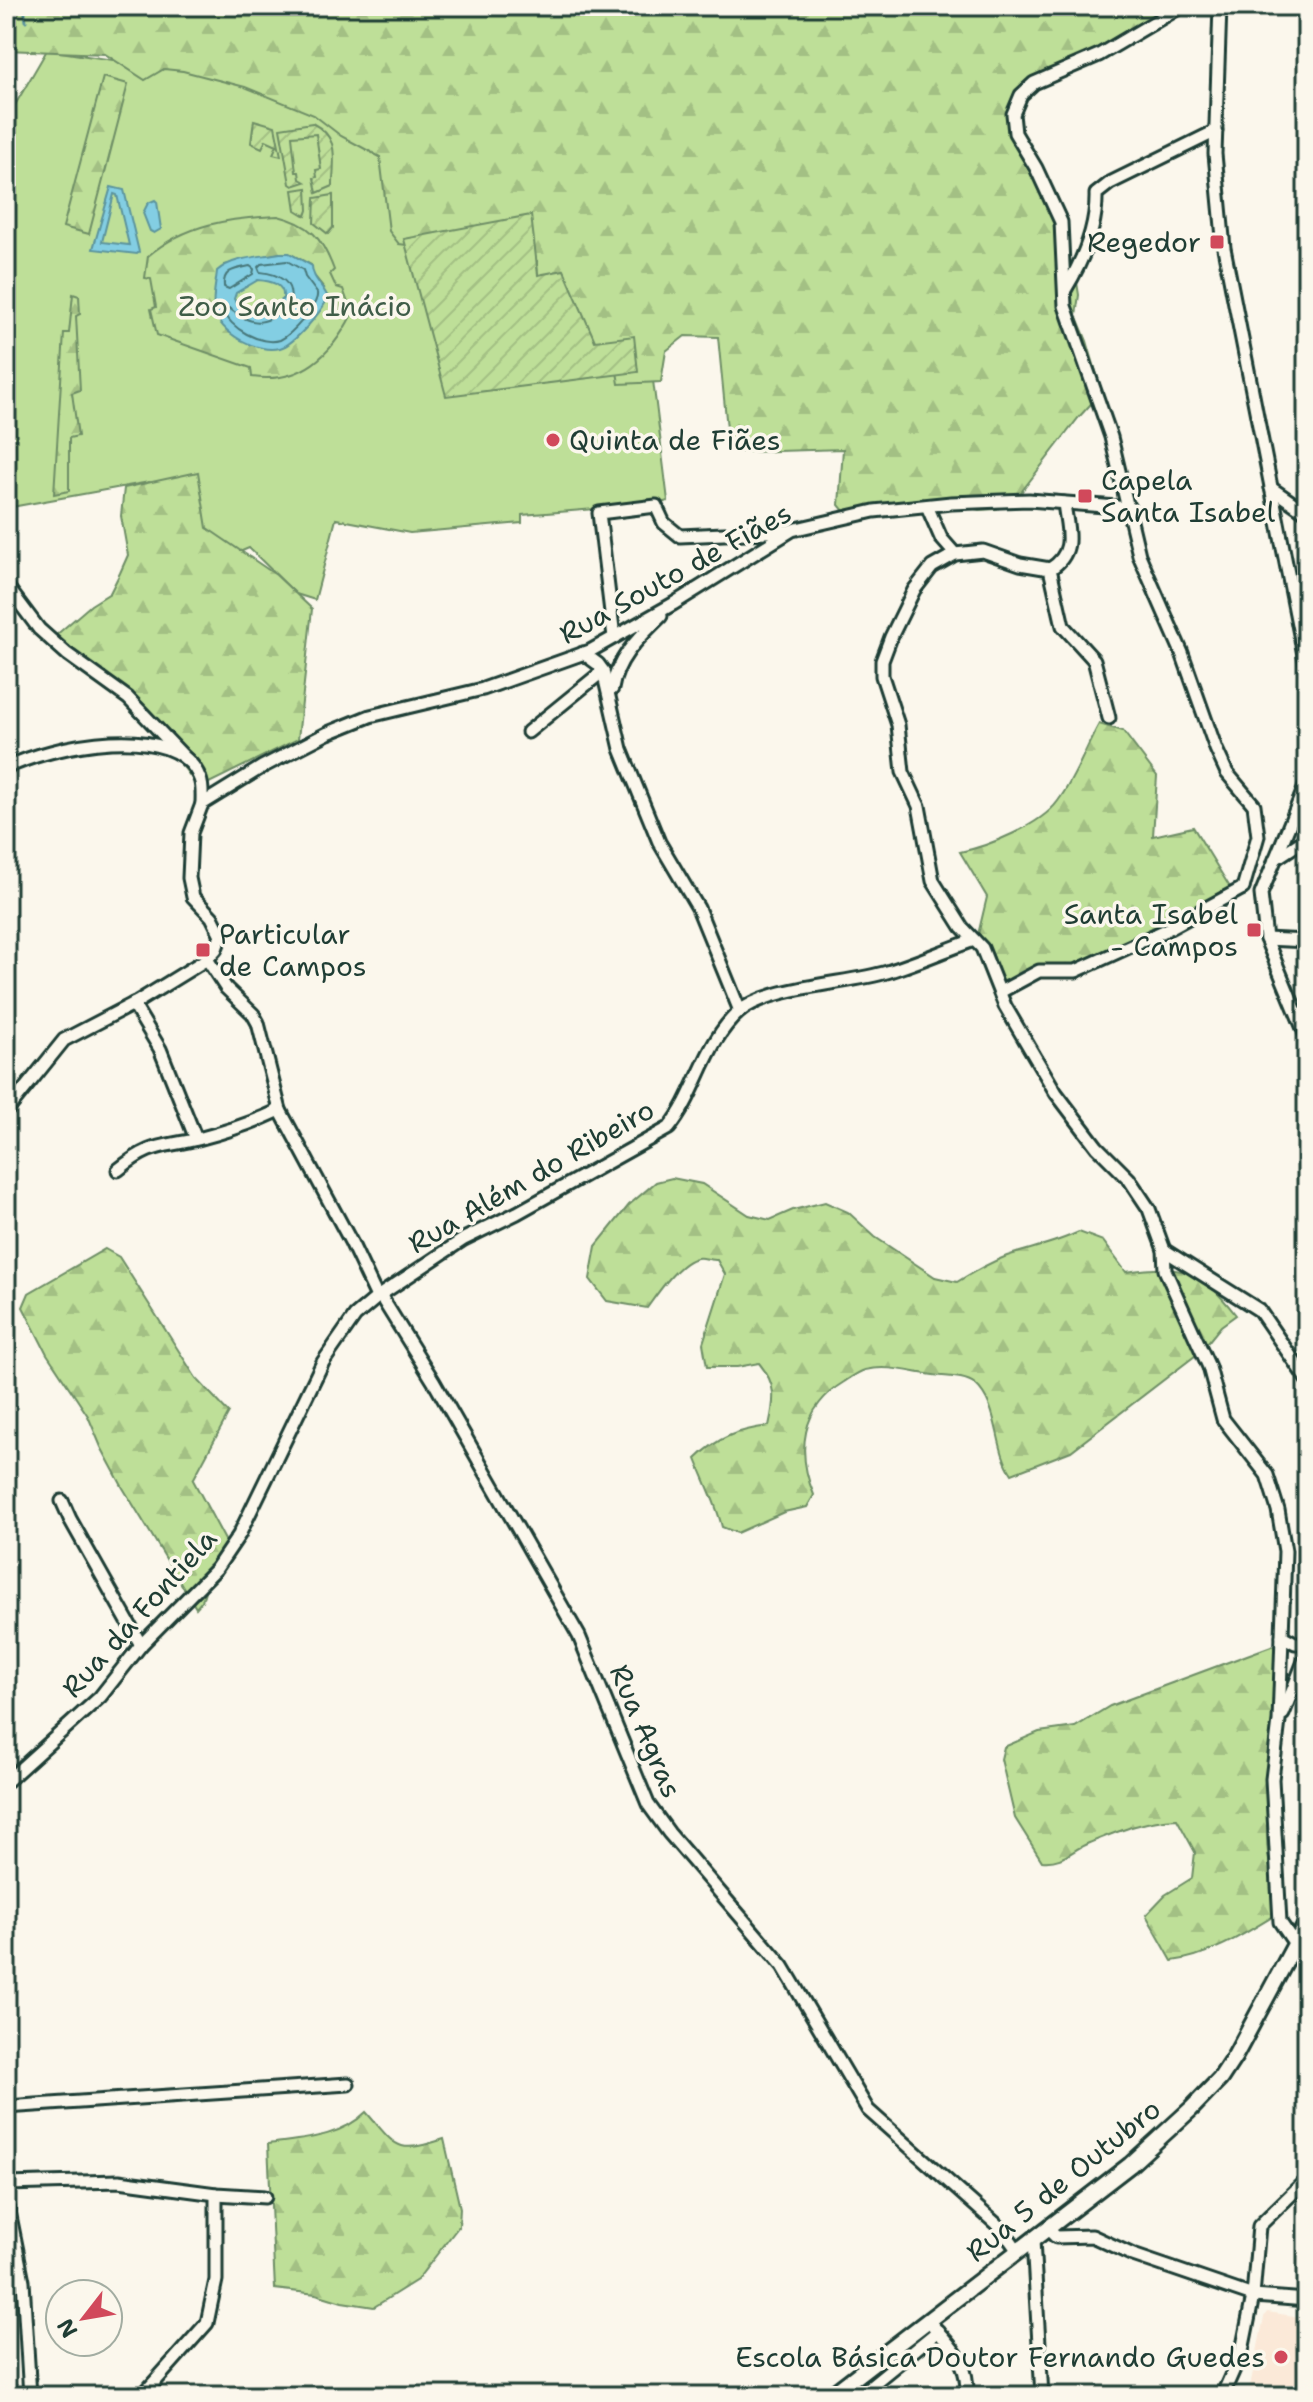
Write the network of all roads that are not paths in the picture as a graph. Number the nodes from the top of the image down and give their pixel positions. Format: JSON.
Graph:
{"nodes":[{"id":1,"x":1182,"y":6,"type":"edge"},
{"id":2,"x":1220,"y":6,"type":"edge"},
{"id":3,"x":1216,"y":131,"type":"junction"},
{"id":4,"x":1064,"y":291,"type":"junction"},
{"id":5,"x":1271,"y":488,"type":"junction"},
{"id":6,"x":1064,"y":503,"type":"junction"},
{"id":7,"x":927,"y":506,"type":"junction"},
{"id":8,"x":1129,"y":508,"type":"junction"},
{"id":9,"x":1307,"y":513,"type":"edge"},
{"id":10,"x":792,"y":530,"type":"junction"},
{"id":11,"x":955,"y":554,"type":"junction"},
{"id":12,"x":1050,"y":569,"type":"junction"},
{"id":13,"x":6,"y":585,"type":"edge"},
{"id":14,"x":673,"y":604,"type":"junction"},
{"id":15,"x":614,"y":637,"type":"junction"},
{"id":16,"x":583,"y":653,"type":"junction"},
{"id":17,"x":1307,"y":670,"type":"edge"},
{"id":18,"x":603,"y":671,"type":"junction"},
{"id":19,"x":611,"y":698,"type":"junction"},
{"id":20,"x":1109,"y":718,"type":"dead end"},
{"id":21,"x":528,"y":732,"type":"dead end"},
{"id":22,"x":188,"y":761,"type":"junction"},
{"id":23,"x":6,"y":768,"type":"edge"},
{"id":24,"x":1307,"y":782,"type":"edge"},
{"id":25,"x":202,"y":804,"type":"junction"},
{"id":26,"x":1307,"y":838,"type":"edge"},
{"id":27,"x":1274,"y":859,"type":"junction"},
{"id":28,"x":1243,"y":888,"type":"junction"},
{"id":29,"x":1261,"y":894,"type":"junction"},
{"id":30,"x":1266,"y":939,"type":"junction"},
{"id":31,"x":974,"y":940,"type":"junction"},
{"id":32,"x":1307,"y":941,"type":"edge"},
{"id":33,"x":207,"y":959,"type":"junction"},
{"id":34,"x":1000,"y":992,"type":"junction"},
{"id":35,"x":133,"y":1004,"type":"junction"},
{"id":36,"x":740,"y":1011,"type":"junction"},
{"id":37,"x":1305,"y":1032,"type":"edge"},
{"id":38,"x":280,"y":1110,"type":"junction"},
{"id":39,"x":6,"y":1112,"type":"edge"},
{"id":40,"x":196,"y":1139,"type":"junction"},
{"id":41,"x":118,"y":1170,"type":"dead end"},
{"id":42,"x":1164,"y":1250,"type":"junction"},
{"id":43,"x":379,"y":1296,"type":"junction"},
{"id":44,"x":1307,"y":1380,"type":"edge"},
{"id":45,"x":62,"y":1501,"type":"dead end"},
{"id":46,"x":1282,"y":1636,"type":"junction"},
{"id":47,"x":1307,"y":1643,"type":"edge"},
{"id":48,"x":141,"y":1645,"type":"junction"},
{"id":49,"x":1307,"y":1654,"type":"edge"},
{"id":50,"x":1279,"y":1721,"type":"junction"},
{"id":51,"x":6,"y":1782,"type":"edge"},
{"id":52,"x":1307,"y":1922,"type":"edge"},
{"id":53,"x":1295,"y":1944,"type":"junction"},
{"id":54,"x":1307,"y":1955,"type":"edge"},
{"id":55,"x":348,"y":2084,"type":"dead end"},
{"id":56,"x":6,"y":2107,"type":"edge"},
{"id":57,"x":1307,"y":2179,"type":"edge"},
{"id":58,"x":6,"y":2184,"type":"edge"},
{"id":59,"x":216,"y":2194,"type":"junction"},
{"id":60,"x":6,"y":2196,"type":"edge"},
{"id":61,"x":265,"y":2197,"type":"dead end"},
{"id":62,"x":1048,"y":2229,"type":"junction"},
{"id":63,"x":1033,"y":2240,"type":"junction"},
{"id":64,"x":1018,"y":2251,"type":"junction"},
{"id":65,"x":1253,"y":2296,"type":"junction"},
{"id":66,"x":1305,"y":2299,"type":"edge"},
{"id":67,"x":933,"y":2326,"type":"junction"},
{"id":68,"x":30,"y":2396,"type":"edge"},
{"id":69,"x":142,"y":2396,"type":"edge"},
{"id":70,"x":830,"y":2396,"type":"edge"},
{"id":71,"x":858,"y":2396,"type":"edge"},
{"id":72,"x":967,"y":2396,"type":"edge"},
{"id":73,"x":1042,"y":2396,"type":"edge"},
{"id":74,"x":1222,"y":2396,"type":"edge"}],
"edges":[{"from":1,"to":4,"type":"street"},
{"from":2,"to":3,"type":"street"},
{"from":3,"to":4,"type":"street"},
{"from":3,"to":5,"type":"street"},
{"from":4,"to":8,"type":"street"},
{"from":5,"to":9,"type":"street"},
{"from":5,"to":17,"type":"street"},
{"from":6,"to":7,"type":"street","name":"Rua Souto de Fiães"},
{"from":6,"to":8,"type":"street","name":"Rua Souto de Fiães"},
{"from":6,"to":12,"type":"street"},
{"from":7,"to":10,"type":"street","name":"Rua Souto de Fiães"},
{"from":7,"to":11,"type":"street"},
{"from":8,"to":28,"type":"street"},
{"from":10,"to":14,"type":"street","name":"Rua Souto de Fiães"},
{"from":10,"to":15,"type":"street"},
{"from":11,"to":12,"type":"street"},
{"from":11,"to":31,"type":"street"},
{"from":12,"to":20,"type":"street"},
{"from":13,"to":22,"type":"street"},
{"from":14,"to":15,"type":"street","name":"Rua Souto de Fiães"},
{"from":14,"to":19,"type":"street"},
{"from":15,"to":16,"type":"street","name":"Rua Souto de Fiães"},
{"from":16,"to":18,"type":"street"},
{"from":16,"to":25,"type":"street","name":"Rua Souto de Fiães"},
{"from":18,"to":19,"type":"street"},
{"from":18,"to":21,"type":"street"},
{"from":19,"to":36,"type":"street"},
{"from":22,"to":23,"type":"street"},
{"from":22,"to":25,"type":"street"},
{"from":24,"to":27,"type":"street"},
{"from":25,"to":33,"type":"street"},
{"from":26,"to":27,"type":"street"},
{"from":27,"to":29,"type":"street"},
{"from":28,"to":29,"type":"street"},
{"from":28,"to":34,"type":"street"},
{"from":29,"to":30,"type":"street"},
{"from":30,"to":32,"type":"street"},
{"from":30,"to":37,"type":"street"},
{"from":31,"to":34,"type":"street"},
{"from":31,"to":36,"type":"street"},
{"from":33,"to":35,"type":"street"},
{"from":33,"to":38,"type":"street","name":"Rua Agras"},
{"from":34,"to":42,"type":"street"},
{"from":35,"to":39,"type":"street"},
{"from":35,"to":40,"type":"street"},
{"from":36,"to":43,"type":"street","name":"Rua Além do Ribeiro"},
{"from":38,"to":40,"type":"street"},
{"from":38,"to":43,"type":"street","name":"Rua Agras"},
{"from":40,"to":41,"type":"street"},
{"from":42,"to":44,"type":"street"},
{"from":42,"to":46,"type":"street"},
{"from":43,"to":48,"type":"street","name":"Rua da Fontiela"},
{"from":43,"to":64,"type":"street","name":"Rua Agras"},
{"from":45,"to":48,"type":"street"},
{"from":46,"to":47,"type":"street"},
{"from":46,"to":50,"type":"street"},
{"from":48,"to":51,"type":"street","name":"Rua da Fontiela"},
{"from":49,"to":50,"type":"street"},
{"from":50,"to":53,"type":"street"},
{"from":52,"to":53,"type":"street","name":"Rua 5 de Outubro"},
{"from":53,"to":54,"type":"street"},
{"from":53,"to":62,"type":"street","name":"Rua 5 de Outubro"},
{"from":55,"to":56,"type":"street"},
{"from":57,"to":65,"type":"street"},
{"from":58,"to":59,"type":"street"},
{"from":59,"to":61,"type":"street"},
{"from":59,"to":69,"type":"street"},
{"from":60,"to":68,"type":"street"},
{"from":62,"to":63,"type":"street","name":"Rua 5 de Outubro"},
{"from":62,"to":65,"type":"street"},
{"from":63,"to":64,"type":"street","name":"Rua 5 de Outubro"},
{"from":63,"to":73,"type":"street"},
{"from":64,"to":67,"type":"street","name":"Rua 5 de Outubro"},
{"from":65,"to":66,"type":"street"},
{"from":65,"to":74,"type":"street"},
{"from":67,"to":70,"type":"street","name":"Rua 5 de Outubro"},
{"from":67,"to":71,"type":"street","name":"Rua 5 de Outubro"},
{"from":67,"to":72,"type":"street"}]}
